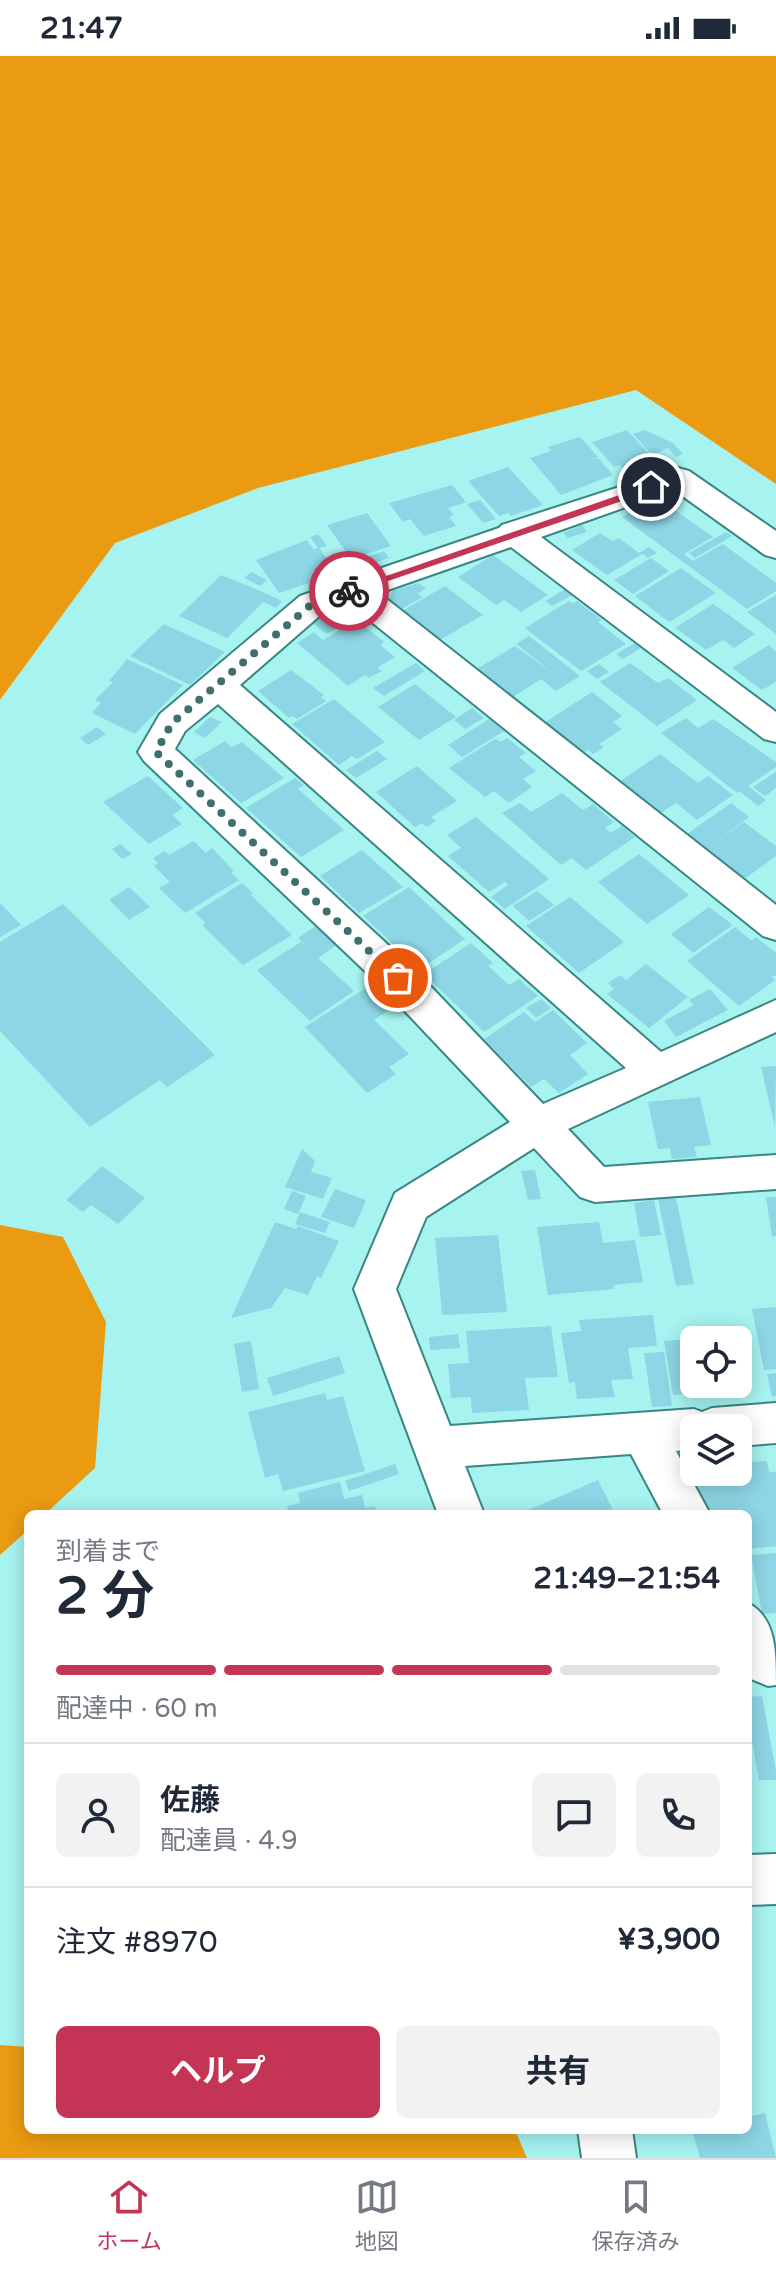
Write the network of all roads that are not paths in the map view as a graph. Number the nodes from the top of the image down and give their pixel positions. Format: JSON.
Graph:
{"nodes":[{"id":1,"x":513,"y":532,"type":"junction"},
{"id":2,"x":776,"y":547,"type":"edge"},
{"id":3,"x":352,"y":589,"type":"junction"},
{"id":4,"x":218,"y":685,"type":"junction"},
{"id":5,"x":776,"y":730,"type":"edge"},
{"id":6,"x":776,"y":926,"type":"edge"},
{"id":7,"x":776,"y":1015,"type":"edge"},
{"id":8,"x":657,"y":1072,"type":"junction"},
{"id":9,"x":539,"y":1124,"type":"junction"},
{"id":10,"x":776,"y":1172,"type":"edge"},
{"id":11,"x":776,"y":1423,"type":"edge"},
{"id":12,"x":752,"y":1425,"type":"edge"},
{"id":13,"x":680,"y":1430,"type":"edge"},
{"id":14,"x":643,"y":1433,"type":"junction"},
{"id":15,"x":434,"y":1448,"type":"junction"},
{"id":16,"x":459,"y":1510,"type":"edge"},
{"id":17,"x":685,"y":1510,"type":"edge"},
{"id":18,"x":752,"y":1633,"type":"edge"},
{"id":19,"x":776,"y":1662,"type":"edge"},
{"id":20,"x":606,"y":2134,"type":"edge"},
{"id":21,"x":609,"y":2158,"type":"edge"}],
"edges":[{"from":1,"to":2,"type":"street"},
{"from":1,"to":3,"type":"street"},
{"from":1,"to":5,"type":"street"},
{"from":3,"to":4,"type":"street"},
{"from":3,"to":6,"type":"street"},
{"from":4,"to":8,"type":"street"},
{"from":4,"to":9,"type":"street"},
{"from":7,"to":8,"type":"street"},
{"from":8,"to":9,"type":"street"},
{"from":9,"to":10,"type":"street"},
{"from":9,"to":15,"type":"street"},
{"from":11,"to":12,"type":"street"},
{"from":13,"to":14,"type":"street"},
{"from":14,"to":15,"type":"street"},
{"from":14,"to":17,"type":"street"},
{"from":15,"to":16,"type":"street"},
{"from":18,"to":19,"type":"street"},
{"from":20,"to":21,"type":"street"}]}
